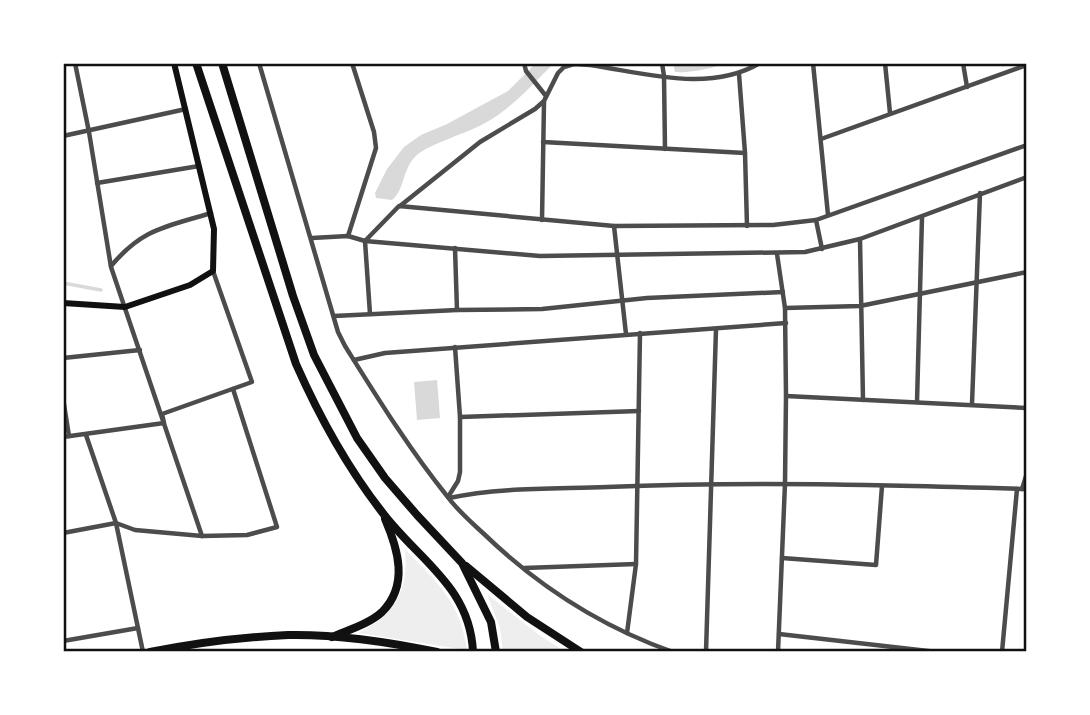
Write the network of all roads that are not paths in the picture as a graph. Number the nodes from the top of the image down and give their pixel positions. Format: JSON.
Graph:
{"nodes":[{"id":1,"x":73,"y":63,"type":"edge"},
{"id":2,"x":174,"y":63,"type":"edge"},
{"id":3,"x":196,"y":63,"type":"edge"},
{"id":4,"x":222,"y":63,"type":"edge"},
{"id":5,"x":258,"y":63,"type":"edge"},
{"id":6,"x":352,"y":63,"type":"edge"},
{"id":7,"x":524,"y":63,"type":"edge"},
{"id":8,"x":662,"y":63,"type":"edge"},
{"id":9,"x":760,"y":63,"type":"edge"},
{"id":10,"x":813,"y":63,"type":"edge"},
{"id":11,"x":885,"y":63,"type":"edge"},
{"id":12,"x":963,"y":63,"type":"edge"},
{"id":13,"x":63,"y":64,"type":"edge"},
{"id":14,"x":1027,"y":65,"type":"edge"},
{"id":15,"x":739,"y":74,"type":"junction"},
{"id":16,"x":664,"y":76,"type":"junction"},
{"id":17,"x":967,"y":87,"type":"junction"},
{"id":18,"x":545,"y":98,"type":"junction"},
{"id":19,"x":187,"y":109,"type":"junction"},
{"id":20,"x":890,"y":113,"type":"junction"},
{"id":21,"x":89,"y":132,"type":"junction"},
{"id":22,"x":63,"y":136,"type":"edge"},
{"id":23,"x":821,"y":139,"type":"junction"},
{"id":24,"x":542,"y":142,"type":"junction"},
{"id":25,"x":1027,"y":145,"type":"edge"},
{"id":26,"x":665,"y":149,"type":"junction"},
{"id":27,"x":745,"y":153,"type":"junction"},
{"id":28,"x":199,"y":166,"type":"junction"},
{"id":29,"x":1027,"y":177,"type":"edge"},
{"id":30,"x":97,"y":183,"type":"junction"},
{"id":31,"x":980,"y":193,"type":"junction"},
{"id":32,"x":400,"y":206,"type":"junction"},
{"id":33,"x":211,"y":213,"type":"junction"},
{"id":34,"x":828,"y":215,"type":"junction"},
{"id":35,"x":922,"y":217,"type":"junction"},
{"id":36,"x":542,"y":220,"type":"junction"},
{"id":37,"x":816,"y":220,"type":"junction"},
{"id":38,"x":614,"y":226,"type":"junction"},
{"id":39,"x":747,"y":226,"type":"junction"},
{"id":40,"x":348,"y":236,"type":"junction"},
{"id":41,"x":312,"y":238,"type":"junction"},
{"id":42,"x":860,"y":239,"type":"junction"},
{"id":43,"x":365,"y":241,"type":"junction"},
{"id":44,"x":455,"y":248,"type":"junction"},
{"id":45,"x":822,"y":249,"type":"junction"},
{"id":46,"x":618,"y":254,"type":"junction"},
{"id":47,"x":777,"y":254,"type":"junction"},
{"id":48,"x":111,"y":267,"type":"junction"},
{"id":49,"x":213,"y":271,"type":"junction"},
{"id":50,"x":1027,"y":272,"type":"edge"},
{"id":51,"x":978,"y":282,"type":"junction"},
{"id":52,"x":783,"y":292,"type":"junction"},
{"id":53,"x":921,"y":295,"type":"junction"},
{"id":54,"x":622,"y":301,"type":"junction"},
{"id":55,"x":63,"y":303,"type":"edge"},
{"id":56,"x":860,"y":306,"type":"junction"},
{"id":57,"x":125,"y":307,"type":"junction"},
{"id":58,"x":785,"y":308,"type":"junction"},
{"id":59,"x":457,"y":310,"type":"junction"},
{"id":60,"x":370,"y":314,"type":"junction"},
{"id":61,"x":334,"y":316,"type":"junction"},
{"id":62,"x":786,"y":323,"type":"junction"},
{"id":63,"x":716,"y":328,"type":"junction"},
{"id":64,"x":626,"y":334,"type":"junction"},
{"id":65,"x":640,"y":334,"type":"junction"},
{"id":66,"x":456,"y":347,"type":"junction"},
{"id":67,"x":139,"y":350,"type":"junction"},
{"id":68,"x":63,"y":358,"type":"edge"},
{"id":69,"x":354,"y":360,"type":"junction"},
{"id":70,"x":233,"y":389,"type":"junction"},
{"id":71,"x":786,"y":396,"type":"junction"},
{"id":72,"x":63,"y":398,"type":"edge"},
{"id":73,"x":863,"y":400,"type":"junction"},
{"id":74,"x":917,"y":402,"type":"junction"},
{"id":75,"x":972,"y":404,"type":"junction"},
{"id":76,"x":1027,"y":408,"type":"edge"},
{"id":77,"x":639,"y":411,"type":"junction"},
{"id":78,"x":162,"y":414,"type":"junction"},
{"id":79,"x":460,"y":417,"type":"junction"},
{"id":80,"x":86,"y":435,"type":"junction"},
{"id":81,"x":66,"y":437,"type":"edge"},
{"id":82,"x":1027,"y":473,"type":"edge"},
{"id":83,"x":785,"y":484,"type":"junction"},
{"id":84,"x":710,"y":485,"type":"junction"},
{"id":85,"x":637,"y":486,"type":"junction"},
{"id":86,"x":882,"y":486,"type":"junction"},
{"id":87,"x":1022,"y":489,"type":"edge"},
{"id":88,"x":448,"y":498,"type":"junction"},
{"id":89,"x":382,"y":513,"type":"junction"},
{"id":90,"x":116,"y":523,"type":"junction"},
{"id":91,"x":63,"y":533,"type":"edge"},
{"id":92,"x":202,"y":536,"type":"junction"},
{"id":93,"x":782,"y":558,"type":"junction"},
{"id":94,"x":462,"y":563,"type":"junction"},
{"id":95,"x":636,"y":564,"type":"junction"},
{"id":96,"x":523,"y":568,"type":"junction"},
{"id":97,"x":138,"y":628,"type":"junction"},
{"id":98,"x":627,"y":633,"type":"junction"},
{"id":99,"x":779,"y":634,"type":"junction"},
{"id":100,"x":331,"y":637,"type":"junction"},
{"id":101,"x":63,"y":641,"type":"edge"},
{"id":102,"x":143,"y":652,"type":"edge"},
{"id":103,"x":150,"y":652,"type":"edge"},
{"id":104,"x":437,"y":652,"type":"edge"},
{"id":105,"x":473,"y":652,"type":"edge"},
{"id":106,"x":496,"y":652,"type":"edge"},
{"id":107,"x":581,"y":652,"type":"edge"},
{"id":108,"x":673,"y":652,"type":"edge"},
{"id":109,"x":706,"y":652,"type":"edge"},
{"id":110,"x":778,"y":652,"type":"edge"},
{"id":111,"x":937,"y":652,"type":"edge"},
{"id":112,"x":1002,"y":652,"type":"edge"}],
"edges":[{"from":1,"to":13,"type":"street"},
{"from":1,"to":21,"type":"street"},
{"from":2,"to":19,"type":"main road"},
{"from":3,"to":89,"type":"highway"},
{"from":4,"to":94,"type":"highway"},
{"from":5,"to":41,"type":"street"},
{"from":6,"to":40,"type":"street"},
{"from":7,"to":18,"type":"street"},
{"from":8,"to":16,"type":"street"},
{"from":9,"to":15,"type":"street"},
{"from":10,"to":23,"type":"street"},
{"from":11,"to":20,"type":"street"},
{"from":12,"to":17,"type":"street"},
{"from":14,"to":17,"type":"street"},
{"from":15,"to":16,"type":"street"},
{"from":15,"to":27,"type":"street"},
{"from":16,"to":18,"type":"street"},
{"from":16,"to":26,"type":"street"},
{"from":17,"to":20,"type":"street"},
{"from":18,"to":24,"type":"street"},
{"from":18,"to":32,"type":"street"},
{"from":19,"to":21,"type":"street"},
{"from":19,"to":28,"type":"main road"},
{"from":20,"to":23,"type":"street"},
{"from":21,"to":22,"type":"street"},
{"from":21,"to":30,"type":"street"},
{"from":23,"to":34,"type":"street"},
{"from":24,"to":26,"type":"street"},
{"from":24,"to":36,"type":"street"},
{"from":25,"to":34,"type":"street"},
{"from":26,"to":27,"type":"street"},
{"from":27,"to":39,"type":"street"},
{"from":28,"to":30,"type":"street"},
{"from":28,"to":33,"type":"main road"},
{"from":29,"to":31,"type":"street"},
{"from":30,"to":48,"type":"street"},
{"from":31,"to":35,"type":"street"},
{"from":31,"to":51,"type":"street"},
{"from":32,"to":36,"type":"street"},
{"from":32,"to":43,"type":"street"},
{"from":33,"to":48,"type":"street"},
{"from":33,"to":49,"type":"main road"},
{"from":34,"to":37,"type":"street"},
{"from":35,"to":42,"type":"street"},
{"from":35,"to":53,"type":"street"},
{"from":36,"to":38,"type":"street"},
{"from":37,"to":39,"type":"street"},
{"from":37,"to":45,"type":"street"},
{"from":38,"to":39,"type":"street"},
{"from":38,"to":46,"type":"street"},
{"from":40,"to":41,"type":"street"},
{"from":40,"to":43,"type":"street"},
{"from":41,"to":61,"type":"street"},
{"from":42,"to":45,"type":"street"},
{"from":42,"to":56,"type":"street"},
{"from":43,"to":44,"type":"street"},
{"from":43,"to":60,"type":"street"},
{"from":44,"to":46,"type":"street"},
{"from":44,"to":59,"type":"street"},
{"from":45,"to":47,"type":"street"},
{"from":46,"to":47,"type":"street"},
{"from":46,"to":54,"type":"street"},
{"from":47,"to":52,"type":"street"},
{"from":48,"to":57,"type":"street"},
{"from":49,"to":57,"type":"main road"},
{"from":49,"to":70,"type":"street"},
{"from":50,"to":51,"type":"street"},
{"from":51,"to":53,"type":"street"},
{"from":51,"to":75,"type":"street"},
{"from":52,"to":54,"type":"street"},
{"from":52,"to":58,"type":"street"},
{"from":53,"to":56,"type":"street"},
{"from":53,"to":74,"type":"street"},
{"from":54,"to":59,"type":"street"},
{"from":54,"to":64,"type":"street"},
{"from":55,"to":57,"type":"main road"},
{"from":56,"to":58,"type":"street"},
{"from":56,"to":73,"type":"street"},
{"from":57,"to":67,"type":"street"},
{"from":58,"to":62,"type":"street"},
{"from":59,"to":60,"type":"street"},
{"from":60,"to":61,"type":"street"},
{"from":61,"to":69,"type":"street"},
{"from":62,"to":63,"type":"street"},
{"from":62,"to":71,"type":"street"},
{"from":63,"to":65,"type":"street"},
{"from":63,"to":84,"type":"street"},
{"from":64,"to":65,"type":"street"},
{"from":64,"to":66,"type":"street"},
{"from":65,"to":77,"type":"street"},
{"from":66,"to":69,"type":"street"},
{"from":66,"to":79,"type":"street"},
{"from":67,"to":68,"type":"street"},
{"from":67,"to":78,"type":"street"},
{"from":69,"to":88,"type":"street"},
{"from":70,"to":78,"type":"street"},
{"from":70,"to":92,"type":"street"},
{"from":71,"to":73,"type":"street"},
{"from":71,"to":83,"type":"street"},
{"from":72,"to":81,"type":"street"},
{"from":73,"to":74,"type":"street"},
{"from":74,"to":75,"type":"street"},
{"from":75,"to":76,"type":"street"},
{"from":77,"to":79,"type":"street"},
{"from":77,"to":85,"type":"street"},
{"from":78,"to":80,"type":"street"},
{"from":78,"to":92,"type":"street"},
{"from":79,"to":88,"type":"street"},
{"from":80,"to":81,"type":"street"},
{"from":80,"to":90,"type":"street"},
{"from":82,"to":87,"type":"street"},
{"from":83,"to":84,"type":"street"},
{"from":83,"to":86,"type":"street"},
{"from":83,"to":93,"type":"street"},
{"from":84,"to":85,"type":"street"},
{"from":84,"to":109,"type":"street"},
{"from":85,"to":88,"type":"street"},
{"from":85,"to":95,"type":"street"},
{"from":86,"to":87,"type":"street"},
{"from":86,"to":93,"type":"street"},
{"from":87,"to":112,"type":"street"},
{"from":88,"to":96,"type":"street"},
{"from":89,"to":100,"type":"highway"},
{"from":89,"to":105,"type":"highway"},
{"from":90,"to":91,"type":"street"},
{"from":90,"to":92,"type":"street"},
{"from":90,"to":97,"type":"street"},
{"from":93,"to":99,"type":"street"},
{"from":94,"to":106,"type":"highway"},
{"from":94,"to":107,"type":"highway"},
{"from":95,"to":96,"type":"street"},
{"from":95,"to":98,"type":"street"},
{"from":96,"to":98,"type":"street"},
{"from":97,"to":101,"type":"street"},
{"from":97,"to":102,"type":"street"},
{"from":98,"to":108,"type":"street"},
{"from":99,"to":110,"type":"street"},
{"from":99,"to":111,"type":"street"},
{"from":100,"to":103,"type":"highway"},
{"from":100,"to":104,"type":"highway"}]}
